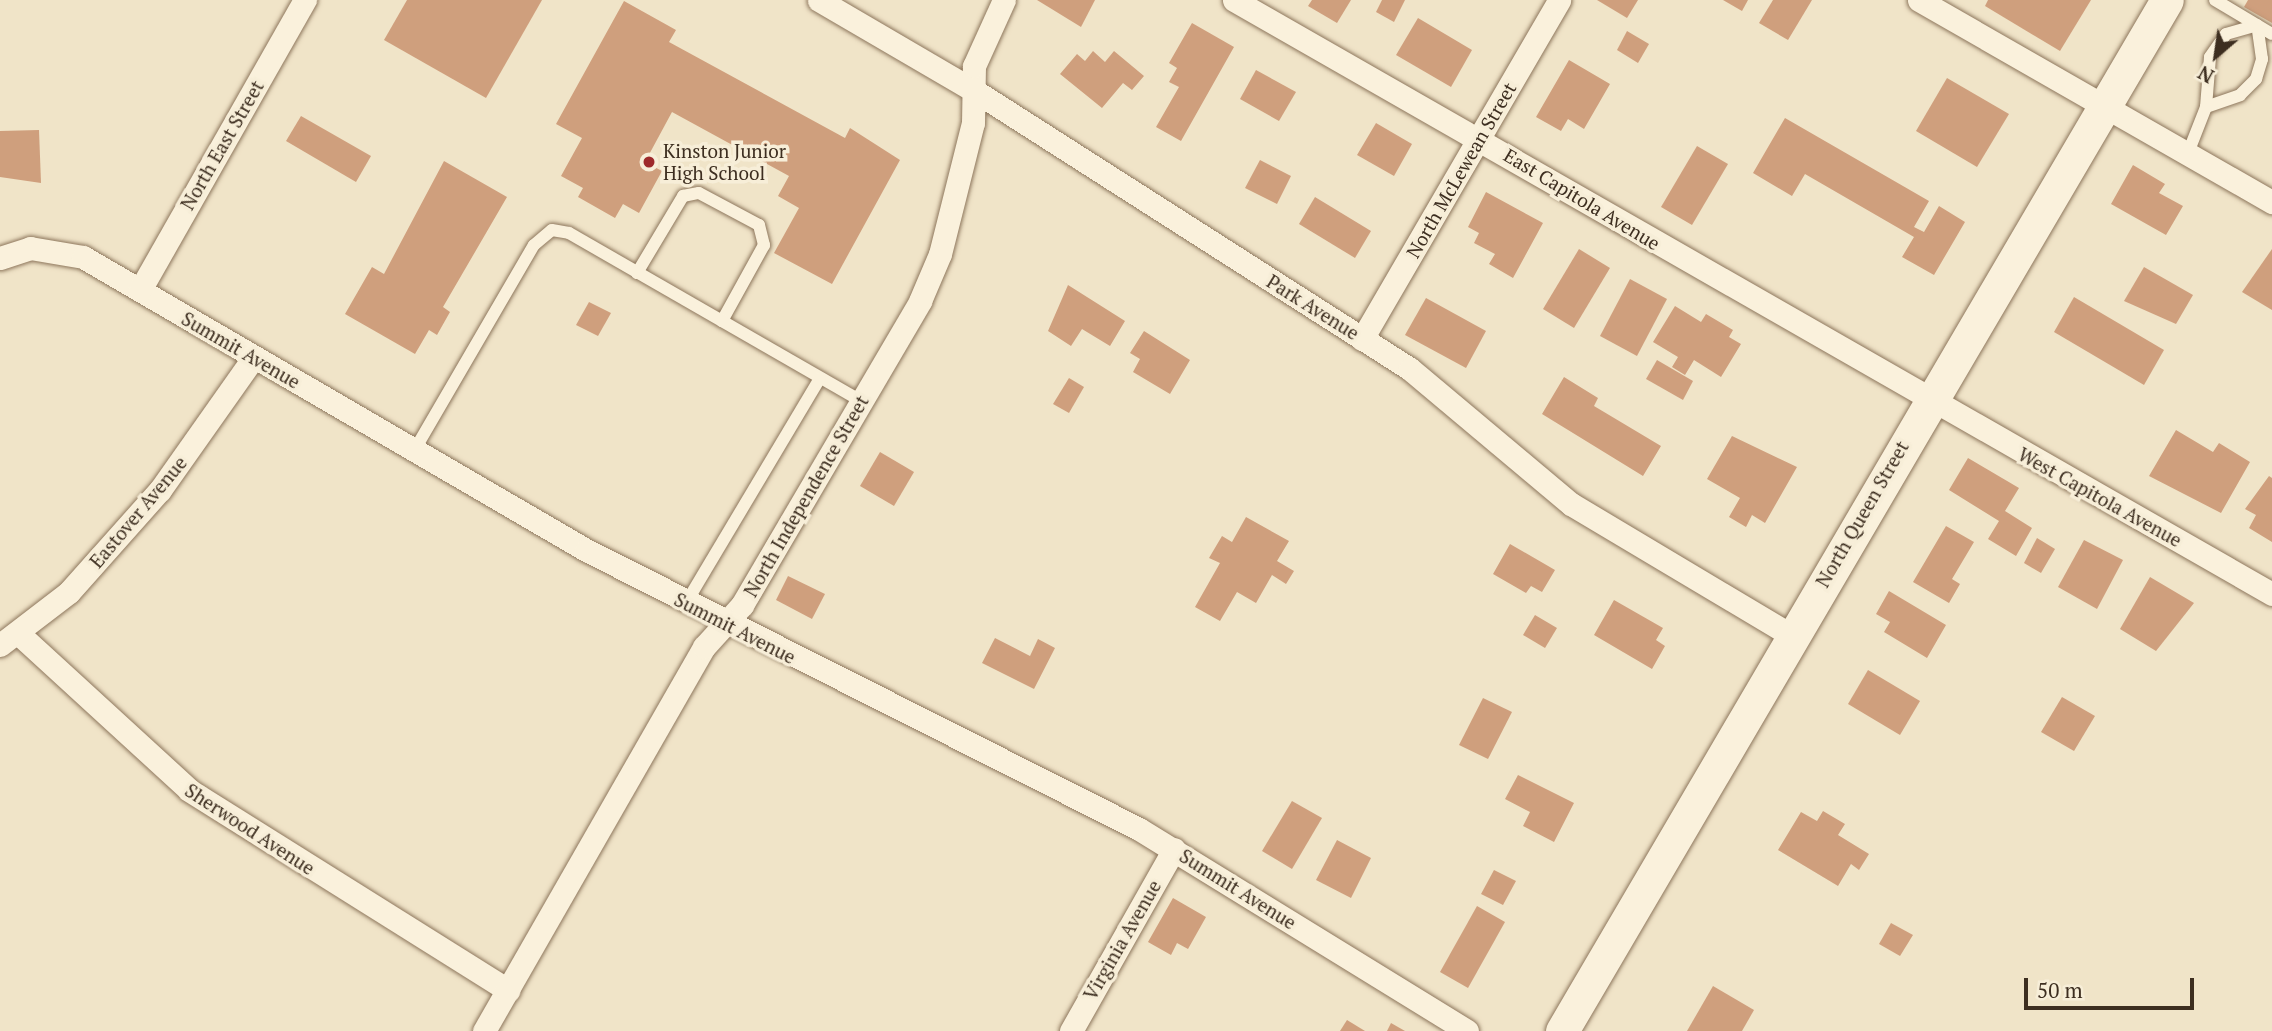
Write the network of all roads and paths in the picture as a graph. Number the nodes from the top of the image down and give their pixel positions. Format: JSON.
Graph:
{"nodes":[{"id":1,"x":305,"y":0,"type":"edge"},
{"id":2,"x":819,"y":0,"type":"edge"},
{"id":3,"x":1004,"y":0,"type":"edge"},
{"id":4,"x":1234,"y":0,"type":"edge"},
{"id":5,"x":1559,"y":0,"type":"edge"},
{"id":6,"x":1919,"y":0,"type":"edge"},
{"id":7,"x":2167,"y":0,"type":"edge"},
{"id":8,"x":2215,"y":0,"type":"edge"},
{"id":9,"x":2257,"y":26,"type":"junction"},
{"id":10,"x":2272,"y":34,"type":"edge"},
{"id":11,"x":975,"y":91,"type":"junction"},
{"id":12,"x":2105,"y":106,"type":"junction"},
{"id":13,"x":2206,"y":107,"type":"junction"},
{"id":14,"x":1480,"y":138,"type":"junction"},
{"id":15,"x":2188,"y":153,"type":"junction"},
{"id":16,"x":2272,"y":202,"type":"edge"},
{"id":17,"x":0,"y":258,"type":"edge"},
{"id":18,"x":637,"y":272,"type":"junction"},
{"id":19,"x":139,"y":290,"type":"junction"},
{"id":20,"x":722,"y":321,"type":"junction"},
{"id":21,"x":1362,"y":339,"type":"junction"},
{"id":22,"x":253,"y":358,"type":"junction"},
{"id":23,"x":820,"y":378,"type":"junction"},
{"id":24,"x":1928,"y":400,"type":"junction"},
{"id":25,"x":861,"y":401,"type":"junction"},
{"id":26,"x":414,"y":451,"type":"junction"},
{"id":27,"x":2272,"y":594,"type":"edge"},
{"id":28,"x":686,"y":603,"type":"junction"},
{"id":29,"x":725,"y":624,"type":"junction"},
{"id":30,"x":1791,"y":635,"type":"junction"},
{"id":31,"x":10,"y":640,"type":"edge"},
{"id":32,"x":1174,"y":849,"type":"junction"},
{"id":33,"x":508,"y":990,"type":"junction"},
{"id":34,"x":484,"y":1031,"type":"edge"},
{"id":35,"x":1071,"y":1031,"type":"edge"},
{"id":36,"x":1467,"y":1031,"type":"edge"},
{"id":37,"x":1562,"y":1031,"type":"edge"}],
"edges":[{"from":1,"to":19,"type":"street","name":"North East Street"},
{"from":2,"to":11,"type":"street","name":"Park Avenue"},
{"from":3,"to":11,"type":"street","name":"North Independence Street"},
{"from":4,"to":14,"type":"street","name":"East Capitola Avenue"},
{"from":5,"to":14,"type":"street","name":"North McLewean Street"},
{"from":6,"to":12,"type":"street"},
{"from":7,"to":12,"type":"main road","name":"North Queen Street"},
{"from":8,"to":9,"type":"lane"},
{"from":9,"to":10,"type":"lane"},
{"from":9,"to":13,"type":"lane"},
{"from":9,"to":13,"type":"lane"},
{"from":11,"to":21,"type":"street","name":"Park Avenue"},
{"from":11,"to":25,"type":"street","name":"North Independence Street"},
{"from":12,"to":15,"type":"street"},
{"from":12,"to":24,"type":"main road","name":"North Queen Street"},
{"from":13,"to":15,"type":"lane"},
{"from":14,"to":21,"type":"street","name":"North McLewean Street"},
{"from":14,"to":24,"type":"street","name":"East Capitola Avenue"},
{"from":15,"to":16,"type":"street"},
{"from":17,"to":19,"type":"street","name":"Summit Avenue"},
{"from":18,"to":20,"type":"lane"},
{"from":18,"to":20,"type":"lane"},
{"from":18,"to":26,"type":"lane"},
{"from":19,"to":22,"type":"street","name":"Summit Avenue"},
{"from":20,"to":23,"type":"lane"},
{"from":21,"to":30,"type":"street","name":"Park Avenue"},
{"from":22,"to":26,"type":"street","name":"Summit Avenue"},
{"from":22,"to":31,"type":"street","name":"Eastover Avenue"},
{"from":23,"to":25,"type":"lane"},
{"from":23,"to":28,"type":"lane"},
{"from":24,"to":27,"type":"street","name":"West Capitola Avenue"},
{"from":24,"to":30,"type":"main road","name":"North Queen Street"},
{"from":25,"to":29,"type":"street","name":"North Independence Street"},
{"from":26,"to":28,"type":"street","name":"Summit Avenue"},
{"from":28,"to":29,"type":"street","name":"Summit Avenue"},
{"from":29,"to":32,"type":"street","name":"Summit Avenue"},
{"from":29,"to":33,"type":"street","name":"North Independence Street"},
{"from":30,"to":37,"type":"main road","name":"North Queen Street"},
{"from":31,"to":33,"type":"street","name":"Sherwood Avenue"},
{"from":32,"to":35,"type":"street","name":"Virginia Avenue"},
{"from":32,"to":36,"type":"street","name":"Summit Avenue"},
{"from":33,"to":34,"type":"street","name":"North Independence Street"}]}
